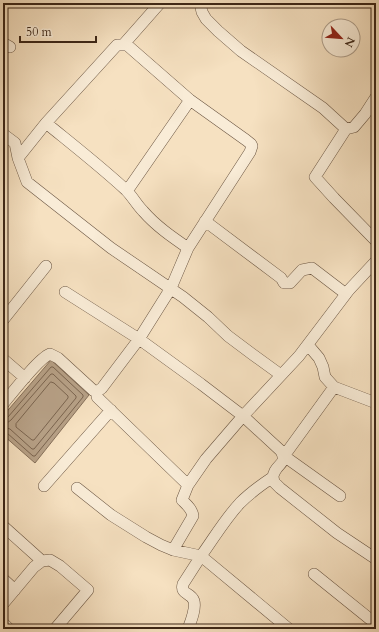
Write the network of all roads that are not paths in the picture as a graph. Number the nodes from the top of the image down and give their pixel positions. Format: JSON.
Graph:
{"nodes":[{"id":1,"x":160,"y":3,"type":"edge"},
{"id":2,"x":200,"y":3,"type":"edge"},
{"id":3,"x":123,"y":45,"type":"junction"},
{"id":4,"x":376,"y":97,"type":"edge"},
{"id":5,"x":190,"y":100,"type":"junction"},
{"id":6,"x":46,"y":123,"type":"junction"},
{"id":7,"x":346,"y":129,"type":"junction"},
{"id":8,"x":3,"y":134,"type":"edge"},
{"id":9,"x":18,"y":158,"type":"junction"},
{"id":10,"x":127,"y":191,"type":"junction"},
{"id":11,"x":205,"y":221,"type":"junction"},
{"id":12,"x":376,"y":241,"type":"edge"},
{"id":13,"x":188,"y":248,"type":"junction"},
{"id":14,"x":376,"y":261,"type":"edge"},
{"id":15,"x":46,"y":266,"type":"dead end"},
{"id":16,"x":171,"y":288,"type":"junction"},
{"id":17,"x":65,"y":292,"type":"dead end"},
{"id":18,"x":346,"y":294,"type":"junction"},
{"id":19,"x":3,"y":320,"type":"edge"},
{"id":20,"x":139,"y":339,"type":"junction"},
{"id":21,"x":308,"y":345,"type":"junction"},
{"id":22,"x":3,"y":359,"type":"edge"},
{"id":23,"x":281,"y":375,"type":"junction"},
{"id":24,"x":25,"y":378,"type":"junction"},
{"id":25,"x":334,"y":387,"type":"junction"},
{"id":26,"x":97,"y":397,"type":"dead end"},
{"id":27,"x":376,"y":403,"type":"edge"},
{"id":28,"x":3,"y":404,"type":"edge"},
{"id":29,"x":110,"y":410,"type":"junction"},
{"id":30,"x":243,"y":416,"type":"junction"},
{"id":31,"x":284,"y":456,"type":"junction"},
{"id":32,"x":273,"y":477,"type":"junction"},
{"id":33,"x":188,"y":485,"type":"junction"},
{"id":34,"x":44,"y":486,"type":"dead end"},
{"id":35,"x":77,"y":488,"type":"dead end"},
{"id":36,"x":340,"y":496,"type":"dead end"},
{"id":37,"x":3,"y":526,"type":"edge"},
{"id":38,"x":173,"y":550,"type":"junction"},
{"id":39,"x":201,"y":556,"type":"junction"},
{"id":40,"x":376,"y":559,"type":"edge"},
{"id":41,"x":42,"y":561,"type":"junction"},
{"id":42,"x":314,"y":574,"type":"dead end"},
{"id":43,"x":3,"y":579,"type":"edge"},
{"id":44,"x":15,"y":590,"type":"junction"},
{"id":45,"x":3,"y":604,"type":"edge"},
{"id":46,"x":3,"y":623,"type":"edge"},
{"id":47,"x":376,"y":624,"type":"edge"},
{"id":48,"x":9,"y":629,"type":"edge"},
{"id":49,"x":55,"y":629,"type":"edge"},
{"id":50,"x":188,"y":629,"type":"edge"},
{"id":51,"x":289,"y":629,"type":"edge"}],
"edges":[{"from":1,"to":3,"type":"street"},
{"from":2,"to":7,"type":"street"},
{"from":3,"to":5,"type":"street"},
{"from":3,"to":6,"type":"street"},
{"from":4,"to":7,"type":"street"},
{"from":5,"to":10,"type":"street"},
{"from":5,"to":11,"type":"street"},
{"from":6,"to":9,"type":"street"},
{"from":6,"to":10,"type":"street"},
{"from":7,"to":12,"type":"street"},
{"from":8,"to":9,"type":"street"},
{"from":9,"to":16,"type":"street"},
{"from":10,"to":13,"type":"street"},
{"from":11,"to":13,"type":"street"},
{"from":11,"to":18,"type":"street"},
{"from":13,"to":16,"type":"street"},
{"from":14,"to":18,"type":"street"},
{"from":15,"to":19,"type":"street"},
{"from":16,"to":20,"type":"street"},
{"from":16,"to":23,"type":"street"},
{"from":17,"to":20,"type":"street"},
{"from":18,"to":21,"type":"street"},
{"from":20,"to":24,"type":"street"},
{"from":20,"to":30,"type":"street"},
{"from":21,"to":23,"type":"street"},
{"from":21,"to":25,"type":"street"},
{"from":22,"to":24,"type":"street"},
{"from":23,"to":30,"type":"street"},
{"from":24,"to":28,"type":"street"},
{"from":25,"to":27,"type":"street"},
{"from":25,"to":31,"type":"street"},
{"from":26,"to":29,"type":"street"},
{"from":29,"to":33,"type":"street"},
{"from":29,"to":34,"type":"street"},
{"from":30,"to":31,"type":"street"},
{"from":30,"to":33,"type":"street"},
{"from":31,"to":32,"type":"street"},
{"from":31,"to":36,"type":"street"},
{"from":32,"to":39,"type":"street"},
{"from":32,"to":40,"type":"street"},
{"from":33,"to":38,"type":"street"},
{"from":35,"to":38,"type":"street"},
{"from":37,"to":41,"type":"street"},
{"from":38,"to":39,"type":"street"},
{"from":39,"to":50,"type":"street"},
{"from":39,"to":51,"type":"street"},
{"from":41,"to":44,"type":"street"},
{"from":41,"to":49,"type":"street"},
{"from":42,"to":47,"type":"street"},
{"from":43,"to":44,"type":"street"},
{"from":44,"to":45,"type":"street"},
{"from":46,"to":48,"type":"street"}]}
